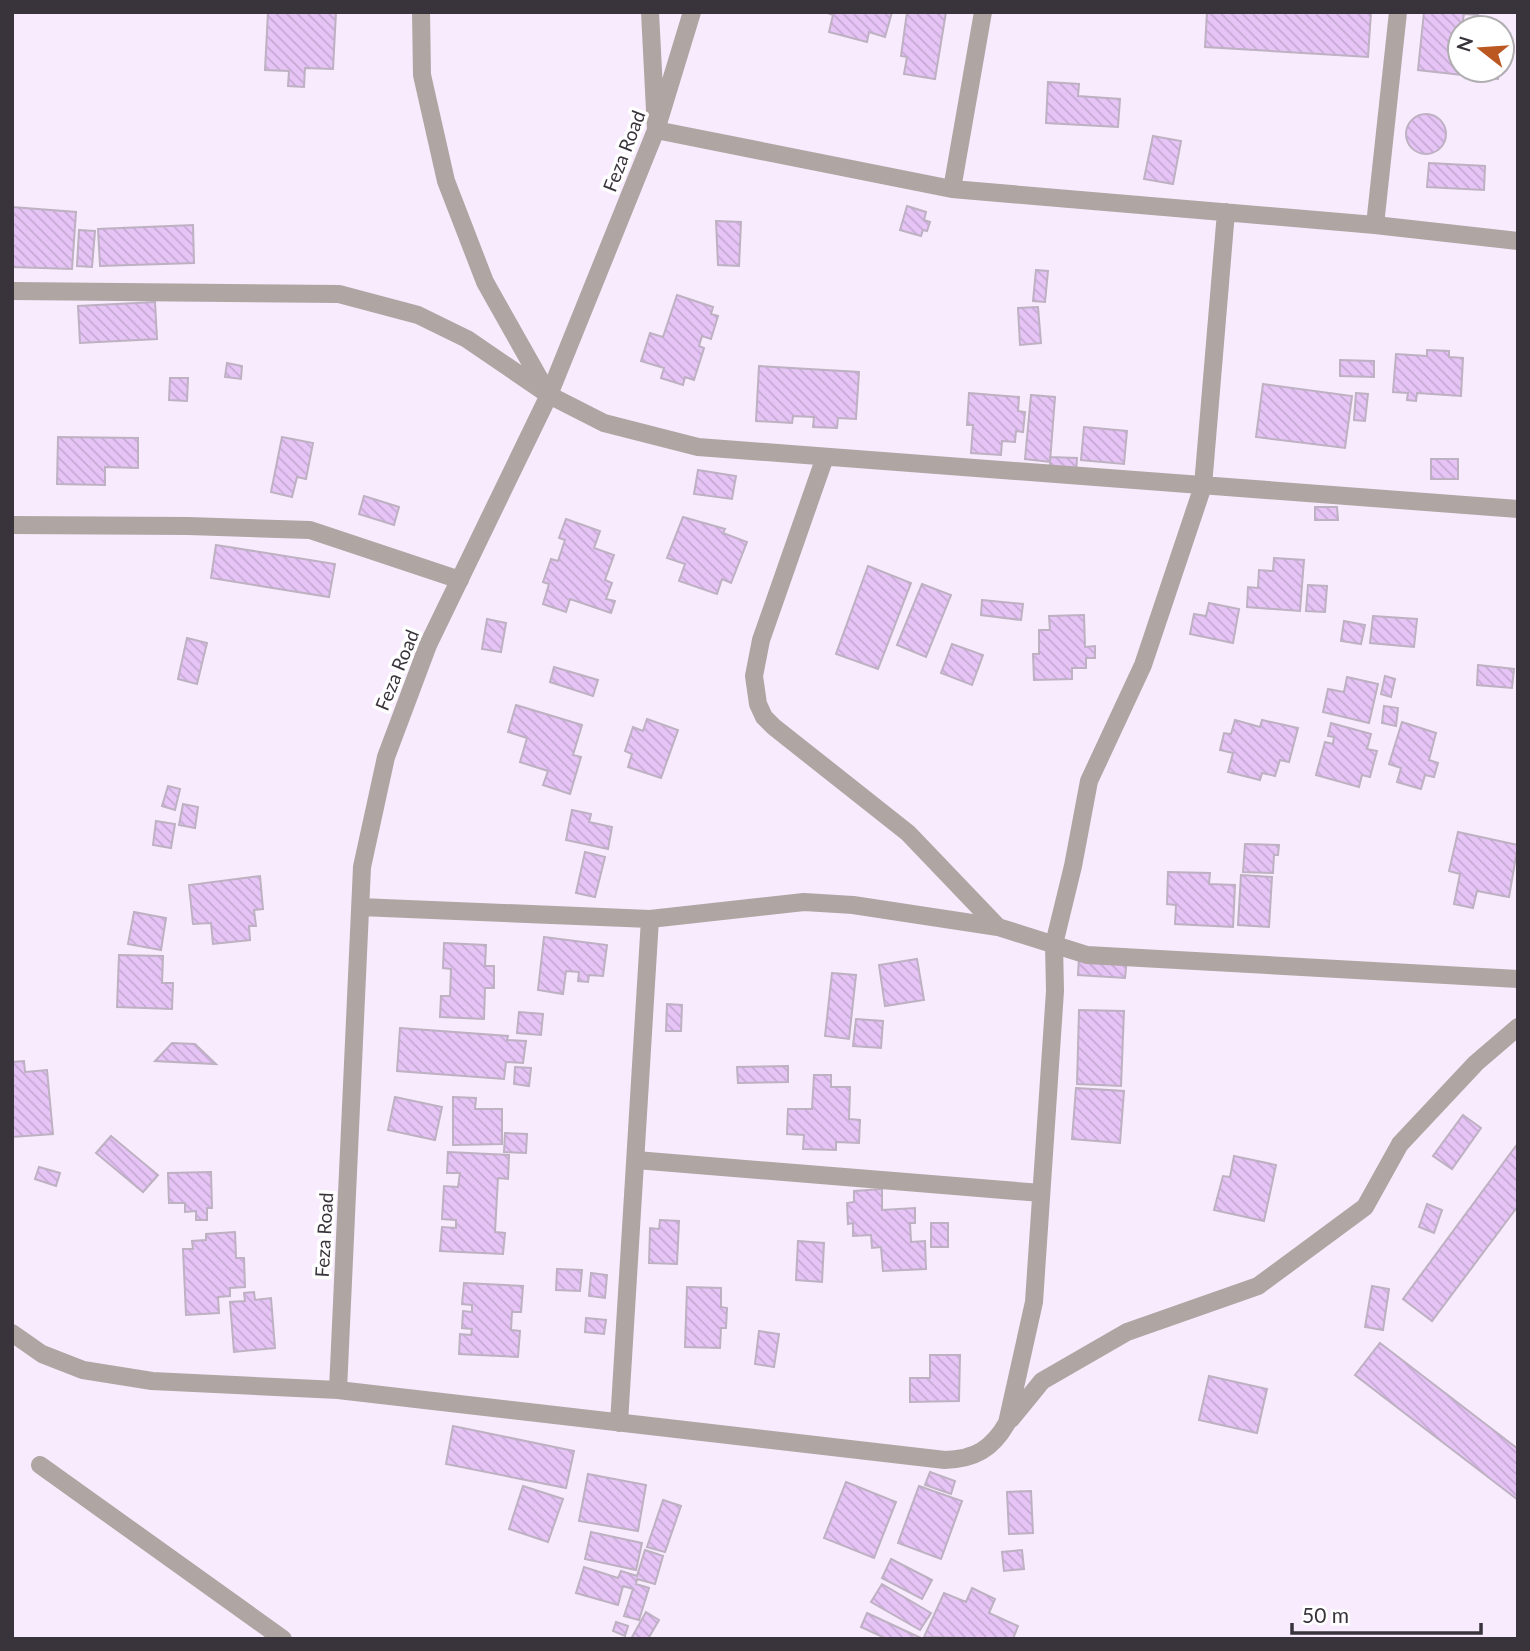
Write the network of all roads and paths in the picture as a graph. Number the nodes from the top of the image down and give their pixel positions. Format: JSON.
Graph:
{"nodes":[{"id":1,"x":421,"y":12,"type":"edge"},
{"id":2,"x":650,"y":12,"type":"edge"},
{"id":3,"x":692,"y":12,"type":"edge"},
{"id":4,"x":983,"y":12,"type":"edge"},
{"id":5,"x":1398,"y":12,"type":"edge"},
{"id":6,"x":656,"y":130,"type":"junction"},
{"id":7,"x":952,"y":190,"type":"junction"},
{"id":8,"x":1226,"y":212,"type":"junction"},
{"id":9,"x":1375,"y":225,"type":"junction"},
{"id":10,"x":1518,"y":241,"type":"edge"},
{"id":11,"x":12,"y":291,"type":"edge"},
{"id":12,"x":549,"y":395,"type":"junction"},
{"id":13,"x":825,"y":457,"type":"junction"},
{"id":14,"x":1203,"y":486,"type":"junction"},
{"id":15,"x":1518,"y":509,"type":"edge"},
{"id":16,"x":12,"y":525,"type":"edge"},
{"id":17,"x":460,"y":580,"type":"junction"},
{"id":18,"x":360,"y":907,"type":"junction"},
{"id":19,"x":650,"y":919,"type":"junction"},
{"id":20,"x":998,"y":927,"type":"junction"},
{"id":21,"x":1054,"y":944,"type":"junction"},
{"id":22,"x":1518,"y":979,"type":"edge"},
{"id":23,"x":1518,"y":1027,"type":"edge"},
{"id":24,"x":636,"y":1160,"type":"junction"},
{"id":25,"x":1041,"y":1193,"type":"junction"},
{"id":26,"x":12,"y":1334,"type":"edge"},
{"id":27,"x":338,"y":1390,"type":"junction"},
{"id":28,"x":619,"y":1423,"type":"junction"},
{"id":29,"x":1007,"y":1423,"type":"junction"},
{"id":30,"x":40,"y":1465,"type":"dead end"},
{"id":31,"x":284,"y":1639,"type":"edge"}],
"edges":[{"from":1,"to":12,"type":"street"},
{"from":2,"to":6,"type":"street"},
{"from":3,"to":6,"type":"street","name":"Feza Road"},
{"from":4,"to":7,"type":"street"},
{"from":5,"to":9,"type":"street"},
{"from":6,"to":7,"type":"street"},
{"from":6,"to":12,"type":"street","name":"Feza Road"},
{"from":7,"to":8,"type":"street"},
{"from":8,"to":9,"type":"street"},
{"from":8,"to":14,"type":"street"},
{"from":9,"to":10,"type":"street"},
{"from":11,"to":12,"type":"street"},
{"from":12,"to":13,"type":"street"},
{"from":12,"to":17,"type":"street","name":"Feza Road"},
{"from":13,"to":14,"type":"street"},
{"from":13,"to":20,"type":"street"},
{"from":14,"to":15,"type":"street"},
{"from":14,"to":21,"type":"street"},
{"from":16,"to":17,"type":"street"},
{"from":17,"to":18,"type":"street","name":"Feza Road"},
{"from":18,"to":19,"type":"street"},
{"from":18,"to":27,"type":"street","name":"Feza Road"},
{"from":19,"to":20,"type":"street"},
{"from":19,"to":24,"type":"street"},
{"from":20,"to":21,"type":"street"},
{"from":21,"to":22,"type":"street"},
{"from":21,"to":25,"type":"street"},
{"from":23,"to":29,"type":"street"},
{"from":24,"to":25,"type":"street"},
{"from":24,"to":28,"type":"street"},
{"from":25,"to":29,"type":"street"},
{"from":26,"to":27,"type":"street"},
{"from":27,"to":28,"type":"street"},
{"from":28,"to":29,"type":"street"},
{"from":30,"to":31,"type":"street"}]}
